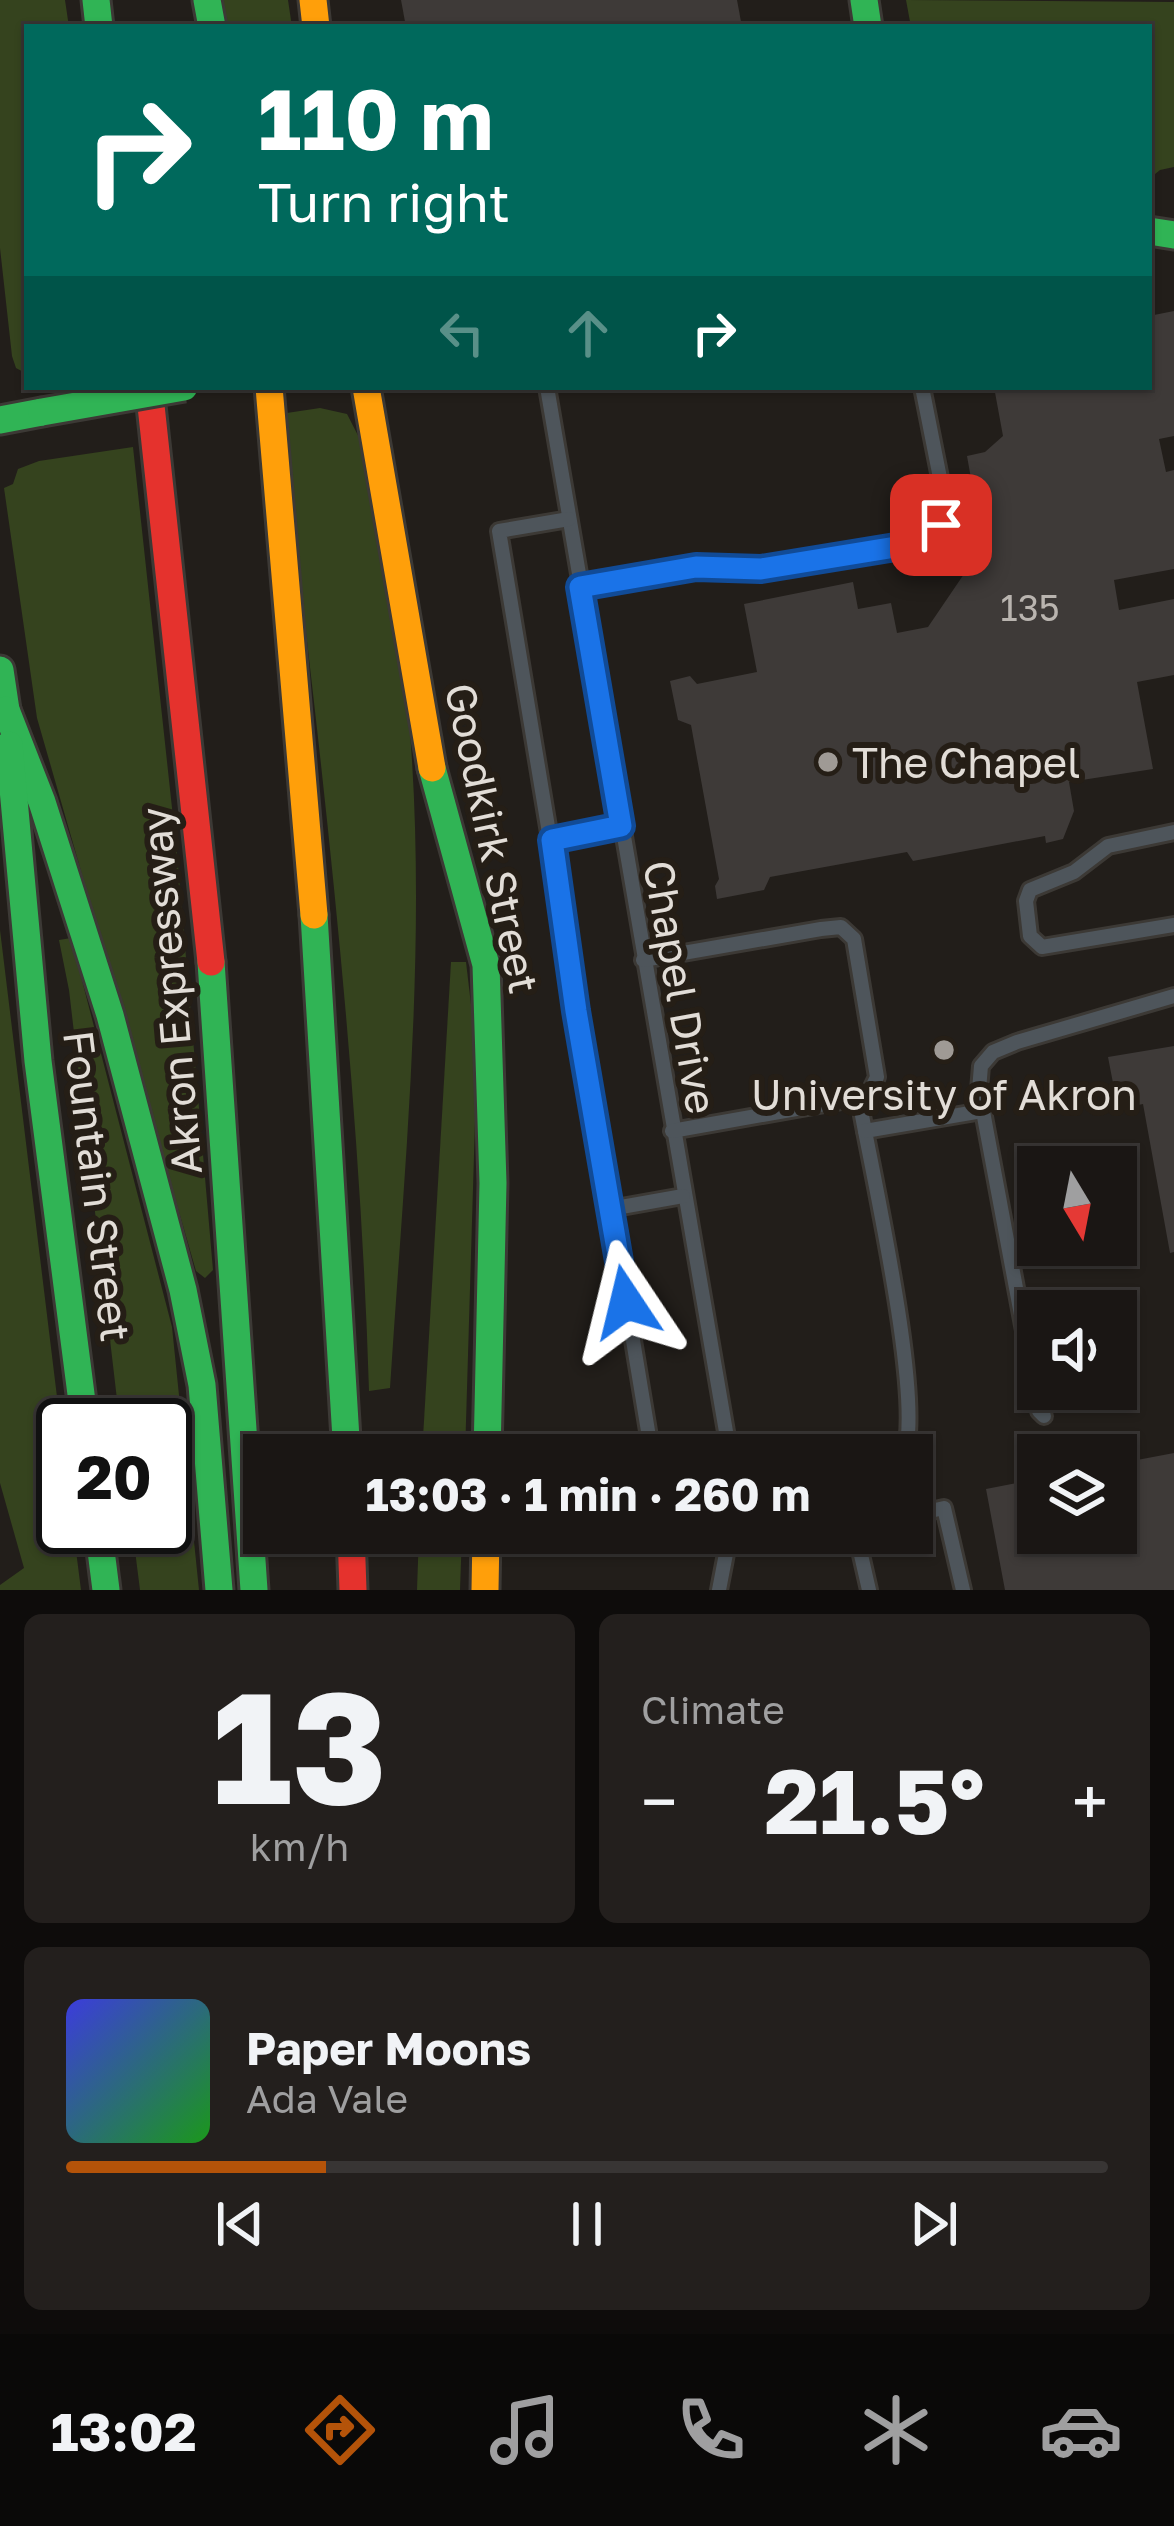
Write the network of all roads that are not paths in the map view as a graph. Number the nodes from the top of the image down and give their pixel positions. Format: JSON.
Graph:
{"nodes":[{"id":1,"x":149,"y":390,"type":"edge"},
{"id":2,"x":167,"y":390,"type":"edge"},
{"id":3,"x":269,"y":390,"type":"edge"},
{"id":4,"x":367,"y":390,"type":"edge"},
{"id":5,"x":548,"y":390,"type":"edge"},
{"id":6,"x":923,"y":390,"type":"edge"},
{"id":7,"x":0,"y":420,"type":"edge"},
{"id":8,"x":569,"y":519,"type":"junction"},
{"id":9,"x":580,"y":587,"type":"junction"},
{"id":10,"x":0,"y":670,"type":"edge"},
{"id":11,"x":6,"y":710,"type":"junction"},
{"id":12,"x":621,"y":826,"type":"junction"},
{"id":13,"x":1174,"y":832,"type":"edge"},
{"id":14,"x":552,"y":840,"type":"junction"},
{"id":15,"x":1174,"y":925,"type":"edge"},
{"id":16,"x":644,"y":960,"type":"junction"},
{"id":17,"x":1174,"y":996,"type":"edge"},
{"id":18,"x":864,"y":1097,"type":"junction"},
{"id":19,"x":982,"y":1112,"type":"junction"},
{"id":20,"x":672,"y":1131,"type":"junction"},
{"id":21,"x":865,"y":1131,"type":"junction"},
{"id":22,"x":683,"y":1196,"type":"junction"},
{"id":23,"x":610,"y":1209,"type":"junction"},
{"id":24,"x":82,"y":1398,"type":"edge"},
{"id":25,"x":1044,"y":1416,"type":"dead end"},
{"id":26,"x":346,"y":1434,"type":"edge"},
{"id":27,"x":488,"y":1434,"type":"edge"},
{"id":28,"x":648,"y":1434,"type":"edge"},
{"id":29,"x":726,"y":1434,"type":"edge"},
{"id":30,"x":909,"y":1434,"type":"edge"},
{"id":31,"x":933,"y":1510,"type":"edge"},
{"id":32,"x":101,"y":1554,"type":"edge"},
{"id":33,"x":352,"y":1554,"type":"edge"},
{"id":34,"x":485,"y":1554,"type":"edge"},
{"id":35,"x":726,"y":1554,"type":"edge"},
{"id":36,"x":860,"y":1554,"type":"edge"},
{"id":37,"x":106,"y":1590,"type":"edge"},
{"id":38,"x":219,"y":1590,"type":"edge"},
{"id":39,"x":254,"y":1590,"type":"edge"},
{"id":40,"x":353,"y":1590,"type":"edge"},
{"id":41,"x":484,"y":1590,"type":"edge"},
{"id":42,"x":719,"y":1590,"type":"edge"},
{"id":43,"x":868,"y":1590,"type":"edge"},
{"id":44,"x":962,"y":1590,"type":"edge"}],
"edges":[{"from":1,"to":39,"type":"main road","name":"Akron Expressway"},
{"from":2,"to":7,"type":"main road","bridge":true},
{"from":3,"to":26,"type":"main road"},
{"from":4,"to":27,"type":"main road","name":"Goodkirk Street"},
{"from":5,"to":8,"type":"lane","name":"Chapel Drive"},
{"from":6,"to":9,"type":"lane"},
{"from":8,"to":9,"type":"lane","name":"Chapel Drive"},
{"from":8,"to":14,"type":"lane"},
{"from":9,"to":12,"type":"lane","name":"Chapel Drive"},
{"from":10,"to":11,"type":"main road","name":"Fountain Street"},
{"from":11,"to":24,"type":"main road","name":"Fountain Street"},
{"from":11,"to":38,"type":"main road"},
{"from":12,"to":14,"type":"lane"},
{"from":12,"to":16,"type":"lane","name":"Chapel Drive"},
{"from":13,"to":15,"type":"lane"},
{"from":14,"to":23,"type":"lane"},
{"from":16,"to":18,"type":"lane"},
{"from":16,"to":20,"type":"lane","name":"Chapel Drive"},
{"from":17,"to":19,"type":"lane"},
{"from":18,"to":20,"type":"lane"},
{"from":18,"to":21,"type":"lane"},
{"from":19,"to":21,"type":"lane"},
{"from":19,"to":25,"type":"lane"},
{"from":20,"to":22,"type":"lane","name":"Chapel Drive"},
{"from":21,"to":30,"type":"lane"},
{"from":22,"to":23,"type":"lane"},
{"from":22,"to":29,"type":"lane","name":"Chapel Drive"},
{"from":23,"to":28,"type":"lane"},
{"from":31,"to":44,"type":"lane"},
{"from":32,"to":37,"type":"main road"},
{"from":33,"to":40,"type":"main road"},
{"from":34,"to":41,"type":"main road"},
{"from":35,"to":42,"type":"lane"},
{"from":36,"to":43,"type":"lane"}]}
